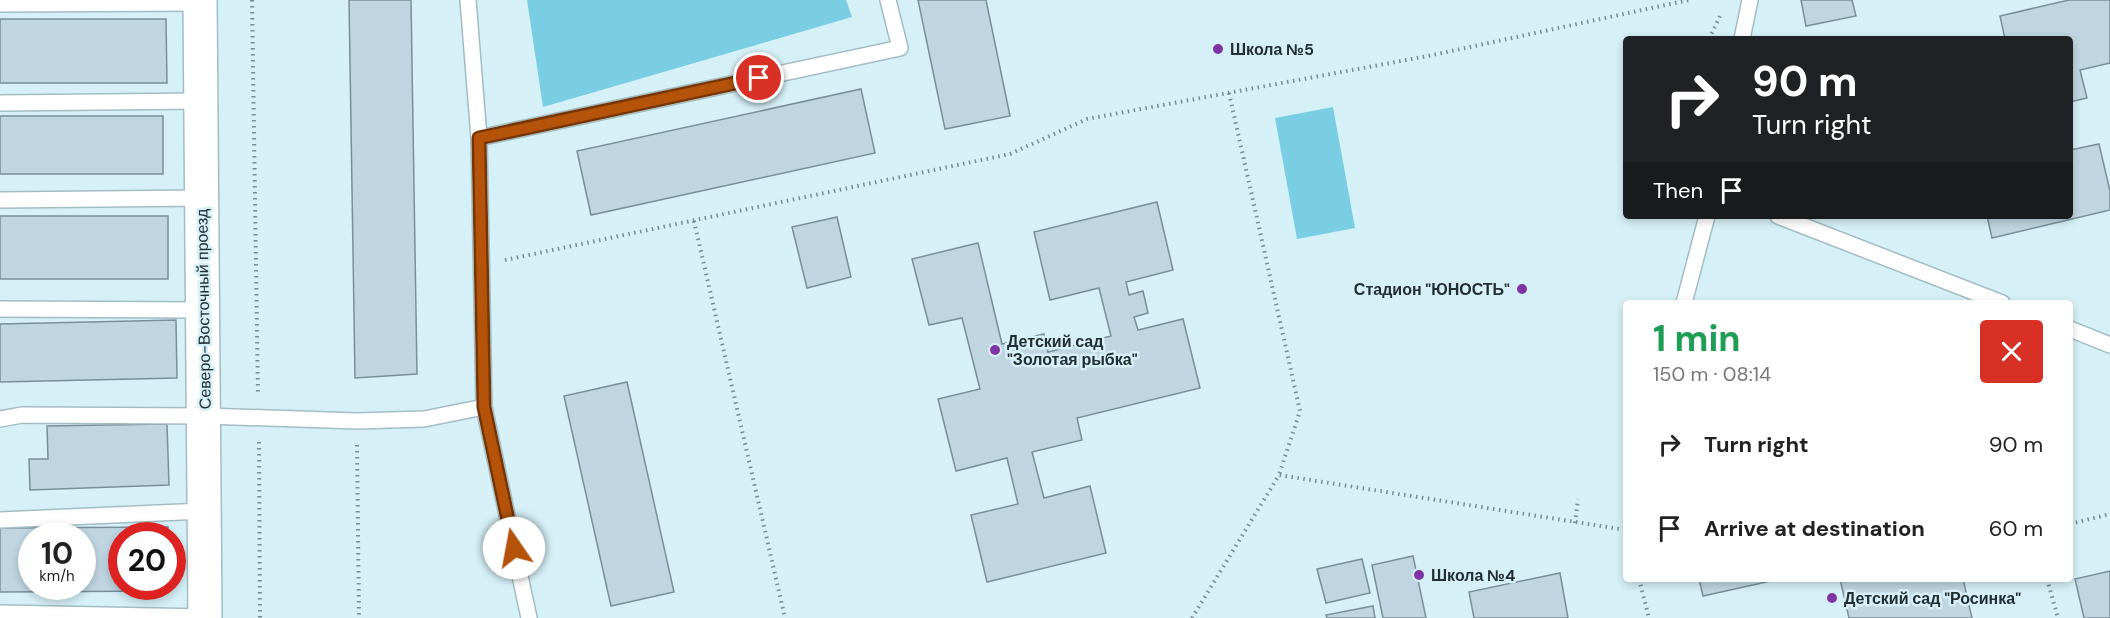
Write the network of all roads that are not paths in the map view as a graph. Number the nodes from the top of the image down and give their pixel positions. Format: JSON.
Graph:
{"nodes":[{"id":1,"x":468,"y":0,"type":"edge"},
{"id":2,"x":888,"y":0,"type":"edge"},
{"id":3,"x":1750,"y":0,"type":"edge"},
{"id":4,"x":200,"y":2,"type":"edge"},
{"id":5,"x":0,"y":4,"type":"edge"},
{"id":6,"x":1743,"y":36,"type":"edge"},
{"id":7,"x":201,"y":101,"type":"junction"},
{"id":8,"x":0,"y":102,"type":"edge"},
{"id":9,"x":479,"y":138,"type":"junction"},
{"id":10,"x":202,"y":198,"type":"junction"},
{"id":11,"x":0,"y":200,"type":"edge"},
{"id":12,"x":1706,"y":219,"type":"edge"},
{"id":13,"x":1786,"y":219,"type":"edge"},
{"id":14,"x":1685,"y":300,"type":"edge"},
{"id":15,"x":1994,"y":300,"type":"edge"},
{"id":16,"x":0,"y":309,"type":"edge"},
{"id":17,"x":202,"y":310,"type":"junction"},
{"id":18,"x":2073,"y":330,"type":"edge"},
{"id":19,"x":2110,"y":345,"type":"edge"},
{"id":20,"x":484,"y":407,"type":"junction"},
{"id":21,"x":205,"y":416,"type":"junction"},
{"id":22,"x":0,"y":419,"type":"edge"},
{"id":23,"x":204,"y":511,"type":"junction"},
{"id":24,"x":0,"y":520,"type":"edge"},
{"id":25,"x":0,"y":614,"type":"edge"},
{"id":26,"x":205,"y":618,"type":"edge"},
{"id":27,"x":529,"y":618,"type":"edge"}],
"edges":[{"from":1,"to":9,"type":"lane"},
{"from":2,"to":9,"type":"lane"},
{"from":3,"to":6,"type":"lane"},
{"from":4,"to":5,"type":"lane"},
{"from":4,"to":7,"type":"street","name":"Северо-Восточный проезд"},
{"from":7,"to":8,"type":"lane"},
{"from":7,"to":10,"type":"street","name":"Северо-Восточный проезд"},
{"from":9,"to":20,"type":"lane"},
{"from":10,"to":11,"type":"lane"},
{"from":10,"to":17,"type":"street","name":"Северо-Восточный проезд"},
{"from":12,"to":14,"type":"lane"},
{"from":13,"to":15,"type":"lane"},
{"from":16,"to":17,"type":"lane"},
{"from":17,"to":21,"type":"street","name":"Северо-Восточный проезд"},
{"from":18,"to":19,"type":"lane"},
{"from":20,"to":21,"type":"lane"},
{"from":20,"to":27,"type":"lane"},
{"from":21,"to":22,"type":"lane"},
{"from":21,"to":23,"type":"street","name":"Северо-Восточный проезд"},
{"from":23,"to":24,"type":"lane"},
{"from":23,"to":26,"type":"street","name":"Северо-Восточный проезд"},
{"from":25,"to":26,"type":"lane"}]}
